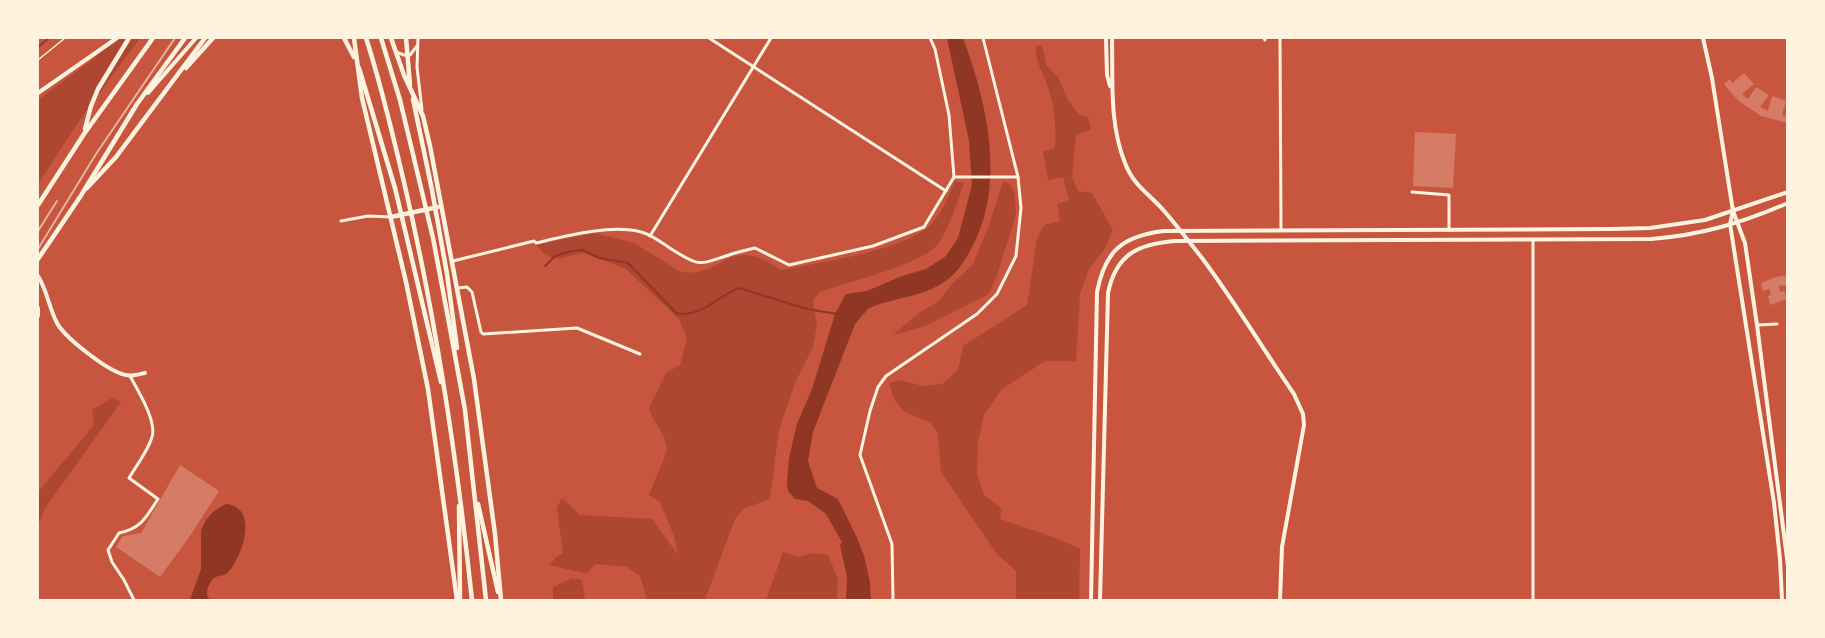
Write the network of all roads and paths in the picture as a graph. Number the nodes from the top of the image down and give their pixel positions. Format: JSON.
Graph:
{"nodes":[{"id":1,"x":64,"y":38,"type":"edge"},
{"id":2,"x":110,"y":38,"type":"edge"},
{"id":3,"x":117,"y":38,"type":"edge"},
{"id":4,"x":129,"y":38,"type":"edge"},
{"id":5,"x":153,"y":38,"type":"edge"},
{"id":6,"x":185,"y":38,"type":"edge"},
{"id":7,"x":196,"y":38,"type":"edge"},
{"id":8,"x":205,"y":38,"type":"edge"},
{"id":9,"x":213,"y":38,"type":"edge"},
{"id":10,"x":344,"y":38,"type":"edge"},
{"id":11,"x":354,"y":38,"type":"edge"},
{"id":12,"x":366,"y":38,"type":"edge"},
{"id":13,"x":381,"y":38,"type":"edge"},
{"id":14,"x":391,"y":38,"type":"edge"},
{"id":15,"x":406,"y":38,"type":"edge"},
{"id":16,"x":418,"y":38,"type":"edge"},
{"id":17,"x":708,"y":38,"type":"edge"},
{"id":18,"x":771,"y":38,"type":"edge"},
{"id":19,"x":930,"y":38,"type":"edge"},
{"id":20,"x":983,"y":38,"type":"edge"},
{"id":21,"x":1106,"y":38,"type":"edge"},
{"id":22,"x":1112,"y":38,"type":"edge"},
{"id":23,"x":1280,"y":38,"type":"edge"},
{"id":24,"x":1703,"y":38,"type":"edge"},
{"id":25,"x":417,"y":44,"type":"junction"},
{"id":26,"x":107,"y":45,"type":"junction"},
{"id":27,"x":395,"y":51,"type":"junction"},
{"id":28,"x":38,"y":60,"type":"edge"},
{"id":29,"x":752,"y":66,"type":"junction"},
{"id":30,"x":166,"y":90,"type":"junction"},
{"id":31,"x":1111,"y":90,"type":"junction"},
{"id":32,"x":38,"y":93,"type":"edge"},
{"id":33,"x":139,"y":102,"type":"junction"},
{"id":34,"x":423,"y":116,"type":"junction"},
{"id":35,"x":84,"y":134,"type":"junction"},
{"id":36,"x":954,"y":177,"type":"junction"},
{"id":37,"x":1018,"y":177,"type":"junction"},
{"id":38,"x":946,"y":191,"type":"junction"},
{"id":39,"x":1412,"y":192,"type":"dead end"},
{"id":40,"x":1788,"y":192,"type":"edge"},
{"id":41,"x":80,"y":197,"type":"junction"},
{"id":42,"x":1788,"y":203,"type":"edge"},
{"id":43,"x":38,"y":206,"type":"edge"},
{"id":44,"x":442,"y":206,"type":"junction"},
{"id":45,"x":1733,"y":211,"type":"junction"},
{"id":46,"x":391,"y":217,"type":"junction"},
{"id":47,"x":341,"y":221,"type":"dead end"},
{"id":48,"x":1738,"y":222,"type":"junction"},
{"id":49,"x":1730,"y":224,"type":"junction"},
{"id":50,"x":1281,"y":230,"type":"junction"},
{"id":51,"x":1449,"y":230,"type":"junction"},
{"id":52,"x":1180,"y":231,"type":"junction"},
{"id":53,"x":650,"y":236,"type":"junction"},
{"id":54,"x":1533,"y":240,"type":"junction"},
{"id":55,"x":1189,"y":242,"type":"junction"},
{"id":56,"x":38,"y":259,"type":"edge"},
{"id":57,"x":453,"y":261,"type":"junction"},
{"id":58,"x":38,"y":276,"type":"edge"},
{"id":59,"x":458,"y":288,"type":"junction"},
{"id":60,"x":38,"y":308,"type":"edge"},
{"id":61,"x":38,"y":316,"type":"edge"},
{"id":62,"x":1777,"y":324,"type":"dead end"},
{"id":63,"x":1758,"y":325,"type":"junction"},
{"id":64,"x":640,"y":354,"type":"dead end"},
{"id":65,"x":145,"y":373,"type":"dead end"},
{"id":66,"x":130,"y":376,"type":"junction"},
{"id":67,"x":448,"y":410,"type":"junction"},
{"id":68,"x":465,"y":410,"type":"junction"},
{"id":69,"x":473,"y":483,"type":"junction"},
{"id":70,"x":458,"y":485,"type":"junction"},
{"id":71,"x":1788,"y":566,"type":"edge"},
{"id":72,"x":134,"y":600,"type":"edge"},
{"id":73,"x":458,"y":600,"type":"edge"},
{"id":74,"x":472,"y":600,"type":"edge"},
{"id":75,"x":486,"y":600,"type":"edge"},
{"id":76,"x":500,"y":600,"type":"edge"},
{"id":77,"x":893,"y":600,"type":"edge"},
{"id":78,"x":1091,"y":600,"type":"edge"},
{"id":79,"x":1100,"y":600,"type":"edge"},
{"id":80,"x":1280,"y":600,"type":"edge"},
{"id":81,"x":1533,"y":600,"type":"edge"},
{"id":82,"x":1782,"y":600,"type":"edge"}],
"edges":[{"from":1,"to":28,"type":"path"},
{"from":2,"to":26,"type":"main road"},
{"from":3,"to":26,"type":"main road"},
{"from":4,"to":35,"type":"highway"},
{"from":5,"to":35,"type":"highway"},
{"from":6,"to":33,"type":"highway"},
{"from":7,"to":33,"type":"main road"},
{"from":8,"to":30,"type":"highway"},
{"from":9,"to":30,"type":"highway"},
{"from":10,"to":67,"type":"highway"},
{"from":11,"to":46,"type":"highway"},
{"from":12,"to":67,"type":"highway"},
{"from":13,"to":68,"type":"highway"},
{"from":14,"to":27,"type":"highway"},
{"from":15,"to":68,"type":"highway"},
{"from":16,"to":25,"type":"street"},
{"from":17,"to":29,"type":"street"},
{"from":18,"to":29,"type":"street"},
{"from":19,"to":36,"type":"street"},
{"from":20,"to":37,"type":"street"},
{"from":21,"to":31,"type":"main road"},
{"from":22,"to":31,"type":"main road"},
{"from":23,"to":50,"type":"street"},
{"from":24,"to":45,"type":"main road"},
{"from":25,"to":27,"type":"street"},
{"from":25,"to":34,"type":"street"},
{"from":26,"to":32,"type":"main road"},
{"from":27,"to":34,"type":"highway"},
{"from":29,"to":38,"type":"street"},
{"from":29,"to":53,"type":"street"},
{"from":30,"to":41,"type":"highway"},
{"from":31,"to":52,"type":"main road"},
{"from":33,"to":41,"type":"highway"},
{"from":34,"to":44,"type":"highway"},
{"from":35,"to":43,"type":"highway"},
{"from":36,"to":37,"type":"street"},
{"from":36,"to":38,"type":"street"},
{"from":37,"to":77,"type":"street"},
{"from":38,"to":53,"type":"street"},
{"from":39,"to":51,"type":"street"},
{"from":40,"to":45,"type":"main road"},
{"from":41,"to":56,"type":"highway"},
{"from":42,"to":48,"type":"main road"},
{"from":44,"to":46,"type":"highway"},
{"from":44,"to":57,"type":"highway"},
{"from":45,"to":48,"type":"main road"},
{"from":45,"to":49,"type":"main road"},
{"from":45,"to":51,"type":"main road"},
{"from":46,"to":47,"type":"street"},
{"from":46,"to":73,"type":"highway"},
{"from":48,"to":49,"type":"main road"},
{"from":48,"to":63,"type":"main road"},
{"from":49,"to":54,"type":"main road"},
{"from":49,"to":82,"type":"main road"},
{"from":50,"to":51,"type":"main road"},
{"from":50,"to":52,"type":"main road"},
{"from":52,"to":55,"type":"main road"},
{"from":52,"to":78,"type":"main road"},
{"from":53,"to":57,"type":"street"},
{"from":54,"to":55,"type":"main road"},
{"from":54,"to":81,"type":"street"},
{"from":55,"to":79,"type":"main road"},
{"from":55,"to":80,"type":"main road"},
{"from":57,"to":59,"type":"highway"},
{"from":58,"to":66,"type":"main road"},
{"from":59,"to":64,"type":"street"},
{"from":59,"to":76,"type":"highway"},
{"from":60,"to":61,"type":"main road"},
{"from":62,"to":63,"type":"street"},
{"from":63,"to":71,"type":"main road"},
{"from":65,"to":66,"type":"main road"},
{"from":66,"to":72,"type":"street"},
{"from":67,"to":70,"type":"highway"},
{"from":68,"to":69,"type":"highway"},
{"from":69,"to":75,"type":"highway"},
{"from":69,"to":76,"type":"highway"},
{"from":70,"to":73,"type":"highway"},
{"from":70,"to":74,"type":"highway"}]}
